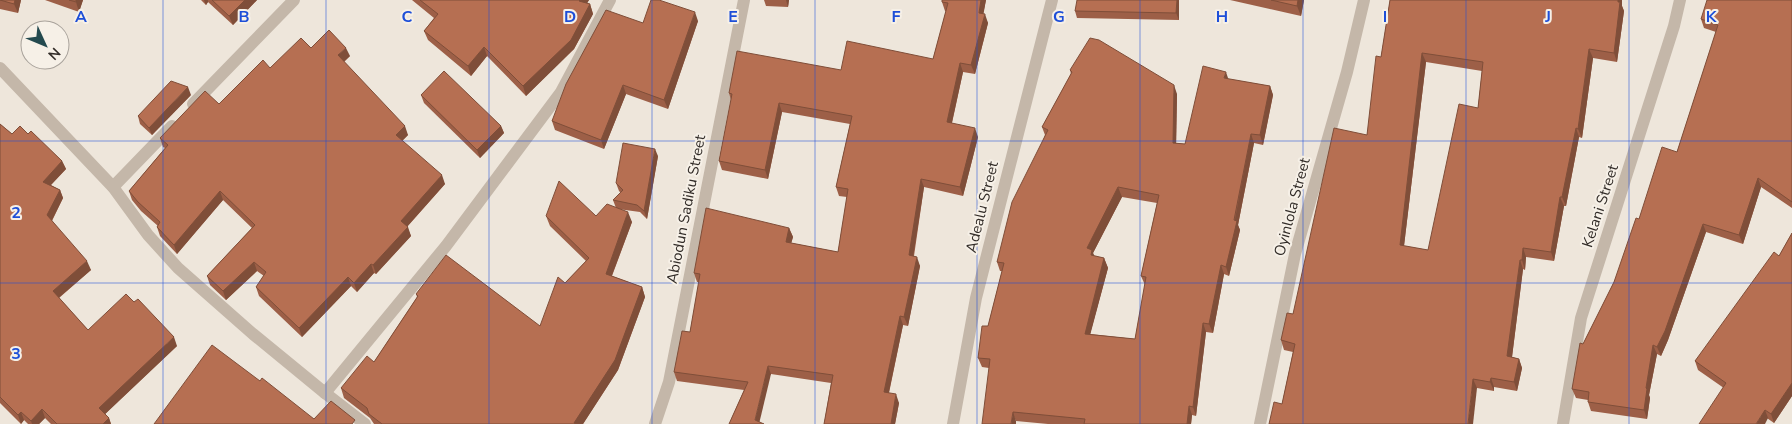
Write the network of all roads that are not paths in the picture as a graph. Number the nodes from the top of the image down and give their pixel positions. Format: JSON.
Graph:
{"nodes":[{"id":1,"x":294,"y":0,"type":"edge"},
{"id":2,"x":610,"y":0,"type":"edge"},
{"id":3,"x":744,"y":0,"type":"edge"},
{"id":4,"x":1052,"y":0,"type":"edge"},
{"id":5,"x":1364,"y":0,"type":"edge"},
{"id":6,"x":1680,"y":0,"type":"edge"},
{"id":7,"x":0,"y":68,"type":"edge"},
{"id":8,"x":113,"y":187,"type":"junction"},
{"id":9,"x":325,"y":393,"type":"junction"},
{"id":10,"x":365,"y":424,"type":"edge"},
{"id":11,"x":655,"y":424,"type":"edge"},
{"id":12,"x":953,"y":424,"type":"edge"},
{"id":13,"x":1260,"y":424,"type":"edge"},
{"id":14,"x":1563,"y":424,"type":"edge"}],
"edges":[{"from":1,"to":8,"type":"street"},
{"from":2,"to":9,"type":"street"},
{"from":3,"to":11,"type":"street","name":"Abiodun Sadiku Street"},
{"from":4,"to":12,"type":"street","name":"Adealu Street"},
{"from":5,"to":13,"type":"street","name":"Oyinlola Street"},
{"from":6,"to":14,"type":"street","name":"Kelani Street"},
{"from":7,"to":8,"type":"street"},
{"from":8,"to":9,"type":"street"},
{"from":9,"to":10,"type":"street"}]}
